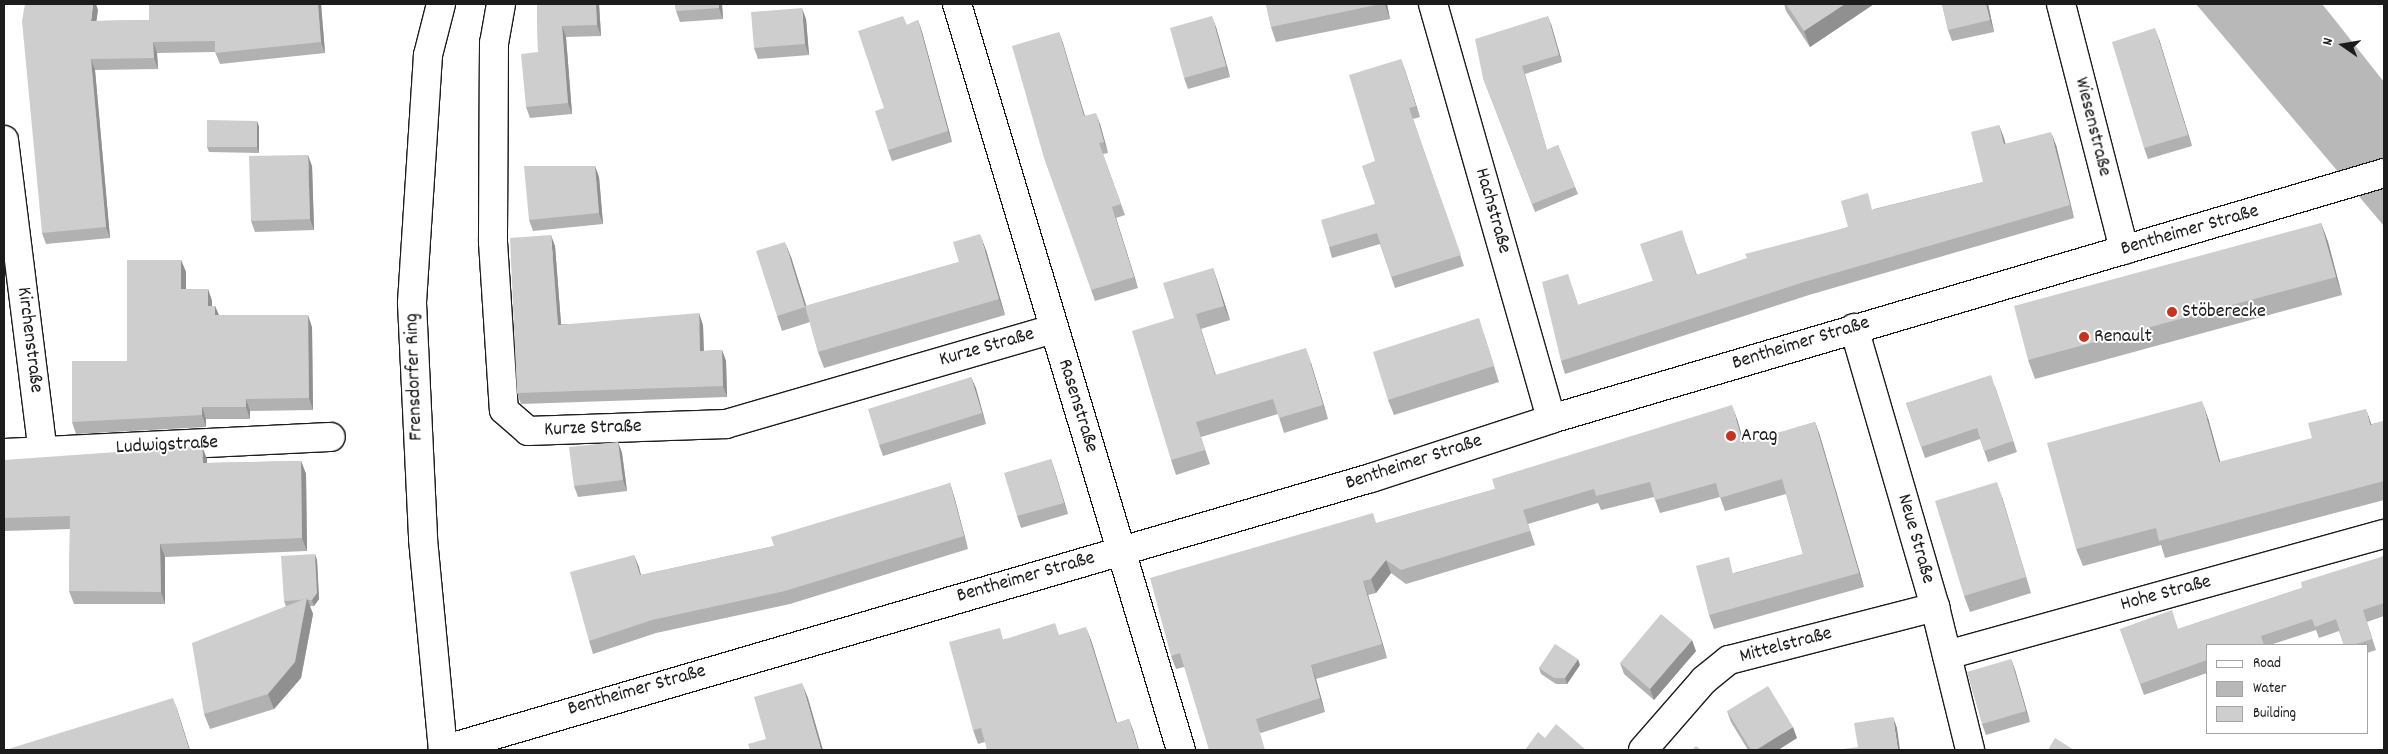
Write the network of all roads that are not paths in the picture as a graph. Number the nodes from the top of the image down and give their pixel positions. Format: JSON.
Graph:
{"nodes":[{"id":1,"x":441,"y":4,"type":"edge"},
{"id":2,"x":501,"y":4,"type":"edge"},
{"id":3,"x":1434,"y":4,"type":"edge"},
{"id":4,"x":2061,"y":4,"type":"edge"},
{"id":5,"x":965,"y":6,"type":"edge"},
{"id":6,"x":4,"y":140,"type":"edge"},
{"id":7,"x":2384,"y":173,"type":"edge"},
{"id":8,"x":2124,"y":250,"type":"junction"},
{"id":9,"x":1854,"y":328,"type":"junction"},
{"id":10,"x":1053,"y":329,"type":"junction"},
{"id":11,"x":1551,"y":419,"type":"junction"},
{"id":12,"x":331,"y":437,"type":"dead end"},
{"id":13,"x":43,"y":452,"type":"junction"},
{"id":14,"x":4,"y":453,"type":"edge"},
{"id":15,"x":2384,"y":534,"type":"edge"},
{"id":16,"x":1120,"y":550,"type":"junction"},
{"id":17,"x":1935,"y":607,"type":"junction"},
{"id":18,"x":1947,"y":655,"type":"junction"},
{"id":19,"x":443,"y":750,"type":"edge"},
{"id":20,"x":1181,"y":750,"type":"edge"},
{"id":21,"x":1643,"y":750,"type":"edge"},
{"id":22,"x":1970,"y":750,"type":"edge"}],
"edges":[{"from":1,"to":19,"type":"street","name":"Frensdorfer Ring"},
{"from":2,"to":10,"type":"street","name":"Kurze Straße"},
{"from":3,"to":11,"type":"street","name":"Hachstraße"},
{"from":4,"to":8,"type":"street","name":"Wiesenstraße"},
{"from":5,"to":10,"type":"street","name":"Rasenstraße"},
{"from":6,"to":13,"type":"street","name":"Kirchenstraße"},
{"from":7,"to":8,"type":"street","name":"Bentheimer Straße"},
{"from":8,"to":9,"type":"street","name":"Bentheimer Straße"},
{"from":9,"to":11,"type":"street","name":"Bentheimer Straße"},
{"from":9,"to":17,"type":"street","name":"Neue Straße"},
{"from":10,"to":16,"type":"street","name":"Rasenstraße"},
{"from":11,"to":16,"type":"street","name":"Bentheimer Straße"},
{"from":12,"to":13,"type":"street","name":"Ludwigstraße"},
{"from":13,"to":14,"type":"street","name":"Ludwigstraße"},
{"from":15,"to":18,"type":"street","name":"Hohe Straße"},
{"from":16,"to":19,"type":"street","name":"Bentheimer Straße"},
{"from":16,"to":20,"type":"street","name":"Rasenstraße"},
{"from":17,"to":18,"type":"street","name":"Neue Straße"},
{"from":17,"to":21,"type":"street","name":"Mittelstraße"},
{"from":18,"to":22,"type":"street","name":"Neue Straße"}]}
